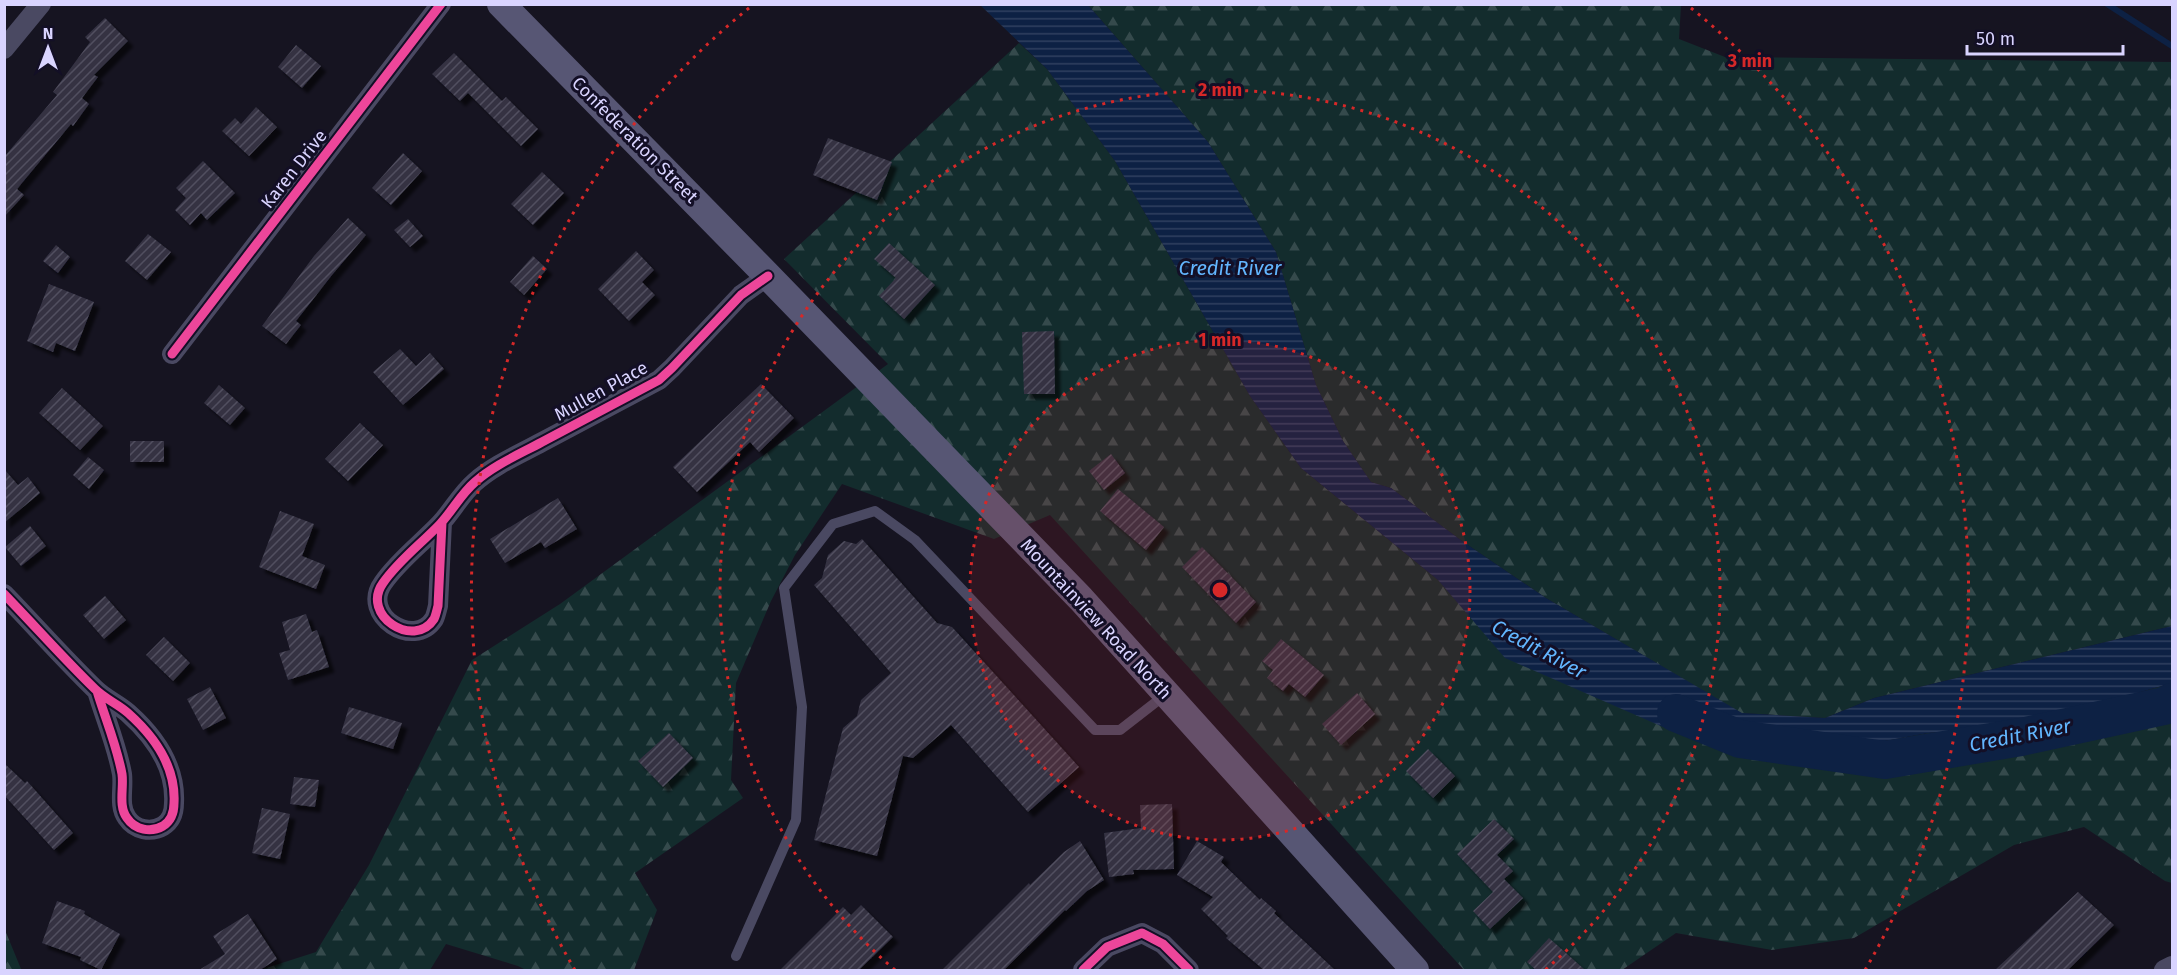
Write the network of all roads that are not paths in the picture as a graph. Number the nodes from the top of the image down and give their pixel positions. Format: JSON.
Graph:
{"nodes":[{"id":1,"x":41,"y":4,"type":"edge"},
{"id":2,"x":441,"y":4,"type":"edge"},
{"id":3,"x":501,"y":4,"type":"edge"},
{"id":4,"x":4,"y":49,"type":"edge"},
{"id":5,"x":768,"y":276,"type":"junction"},
{"id":6,"x":172,"y":354,"type":"dead end"},
{"id":7,"x":442,"y":522,"type":"junction"},
{"id":8,"x":4,"y":594,"type":"edge"},
{"id":9,"x":97,"y":691,"type":"junction"},
{"id":10,"x":1166,"y":694,"type":"junction"},
{"id":11,"x":736,"y":956,"type":"dead end"},
{"id":12,"x":2172,"y":966,"type":"edge"},
{"id":13,"x":1083,"y":970,"type":"edge"},
{"id":14,"x":1189,"y":970,"type":"edge"},
{"id":15,"x":1414,"y":970,"type":"edge"},
{"id":16,"x":2164,"y":970,"type":"edge"}],
"edges":[{"from":1,"to":4,"type":"street"},
{"from":2,"to":6,"type":"street","name":"Karen Drive"},
{"from":3,"to":5,"type":"main road","name":"Confederation Street"},
{"from":5,"to":7,"type":"street","name":"Mullen Place"},
{"from":5,"to":10,"type":"main road","name":"Mountainview Road North"},
{"from":7,"to":7,"type":"street","name":"Mullen Place"},
{"from":8,"to":9,"type":"street"},
{"from":9,"to":9,"type":"street"},
{"from":10,"to":11,"type":"lane"},
{"from":10,"to":15,"type":"main road","name":"Mountainview Road North"},
{"from":12,"to":16,"type":"street"},
{"from":13,"to":14,"type":"street"}]}
